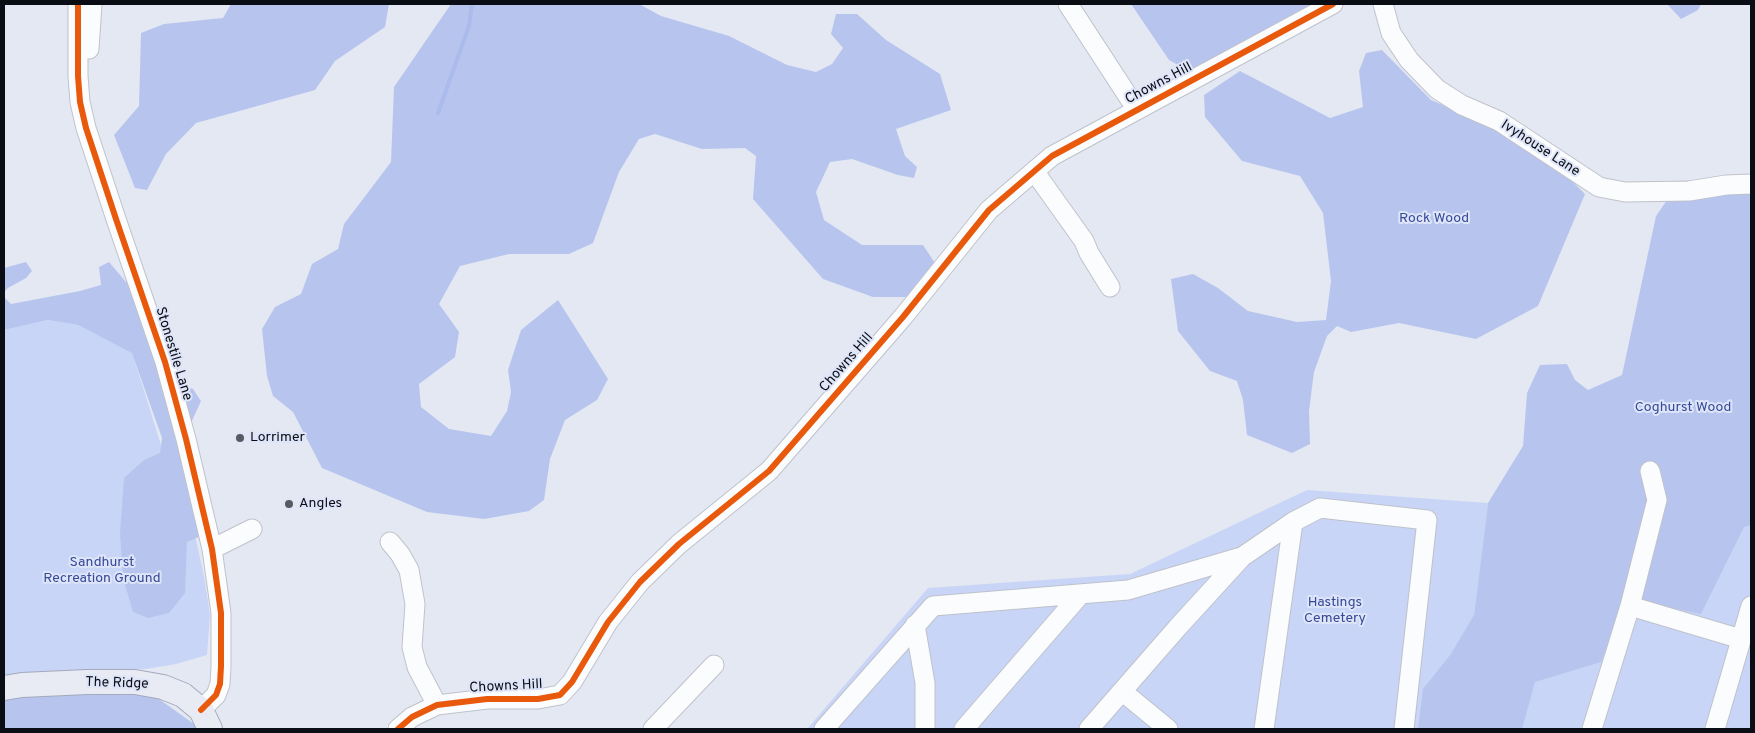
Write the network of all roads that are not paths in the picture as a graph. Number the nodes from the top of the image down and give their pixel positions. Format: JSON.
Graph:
{"nodes":[{"id":1,"x":78,"y":4,"type":"edge"},
{"id":2,"x":92,"y":4,"type":"edge"},
{"id":3,"x":1068,"y":4,"type":"edge"},
{"id":4,"x":1333,"y":4,"type":"edge"},
{"id":5,"x":1383,"y":4,"type":"edge"},
{"id":6,"x":78,"y":76,"type":"junction"},
{"id":7,"x":1137,"y":110,"type":"junction"},
{"id":8,"x":1034,"y":171,"type":"junction"},
{"id":9,"x":1751,"y":184,"type":"edge"},
{"id":10,"x":1110,"y":287,"type":"dead end"},
{"id":11,"x":1650,"y":470,"type":"dead end"},
{"id":12,"x":1293,"y":522,"type":"junction"},
{"id":13,"x":252,"y":529,"type":"dead end"},
{"id":14,"x":390,"y":542,"type":"dead end"},
{"id":15,"x":212,"y":549,"type":"junction"},
{"id":16,"x":1242,"y":557,"type":"junction"},
{"id":17,"x":1080,"y":595,"type":"junction"},
{"id":18,"x":1630,"y":606,"type":"junction"},
{"id":19,"x":1751,"y":606,"type":"edge"},
{"id":20,"x":914,"y":626,"type":"junction"},
{"id":21,"x":1741,"y":639,"type":"junction"},
{"id":22,"x":714,"y":665,"type":"dead end"},
{"id":23,"x":4,"y":688,"type":"edge"},
{"id":24,"x":1123,"y":692,"type":"junction"},
{"id":25,"x":437,"y":704,"type":"junction"},
{"id":26,"x":206,"y":720,"type":"edge"},
{"id":27,"x":829,"y":727,"type":"edge"},
{"id":28,"x":398,"y":729,"type":"edge"},
{"id":29,"x":653,"y":729,"type":"edge"},
{"id":30,"x":925,"y":729,"type":"edge"},
{"id":31,"x":964,"y":729,"type":"edge"},
{"id":32,"x":1089,"y":729,"type":"edge"},
{"id":33,"x":1168,"y":729,"type":"edge"},
{"id":34,"x":1264,"y":729,"type":"edge"},
{"id":35,"x":1404,"y":729,"type":"edge"},
{"id":36,"x":1592,"y":729,"type":"edge"},
{"id":37,"x":1715,"y":729,"type":"edge"}],
"edges":[{"from":1,"to":6,"type":"street","name":"Stonestile Lane"},
{"from":2,"to":6,"type":"street"},
{"from":3,"to":7,"type":"street"},
{"from":4,"to":7,"type":"street","name":"Chowns Hill"},
{"from":5,"to":9,"type":"street","name":"Ivyhouse Lane"},
{"from":6,"to":15,"type":"street","name":"Stonestile Lane"},
{"from":7,"to":8,"type":"street","name":"Chowns Hill"},
{"from":8,"to":10,"type":"street"},
{"from":8,"to":25,"type":"street","name":"Chowns Hill"},
{"from":11,"to":18,"type":"street"},
{"from":12,"to":16,"type":"street"},
{"from":12,"to":34,"type":"street"},
{"from":12,"to":35,"type":"street"},
{"from":13,"to":15,"type":"street"},
{"from":14,"to":25,"type":"street"},
{"from":15,"to":26,"type":"street","name":"Stonestile Lane"},
{"from":16,"to":17,"type":"street"},
{"from":16,"to":24,"type":"street"},
{"from":17,"to":20,"type":"street"},
{"from":17,"to":31,"type":"street"},
{"from":18,"to":21,"type":"street"},
{"from":18,"to":36,"type":"street"},
{"from":19,"to":21,"type":"street"},
{"from":20,"to":27,"type":"street"},
{"from":20,"to":30,"type":"street"},
{"from":21,"to":37,"type":"street"},
{"from":22,"to":29,"type":"street"},
{"from":23,"to":26,"type":"main road","name":"The Ridge"},
{"from":24,"to":32,"type":"street"},
{"from":24,"to":33,"type":"street"},
{"from":25,"to":28,"type":"street","name":"Chowns Hill"}]}
